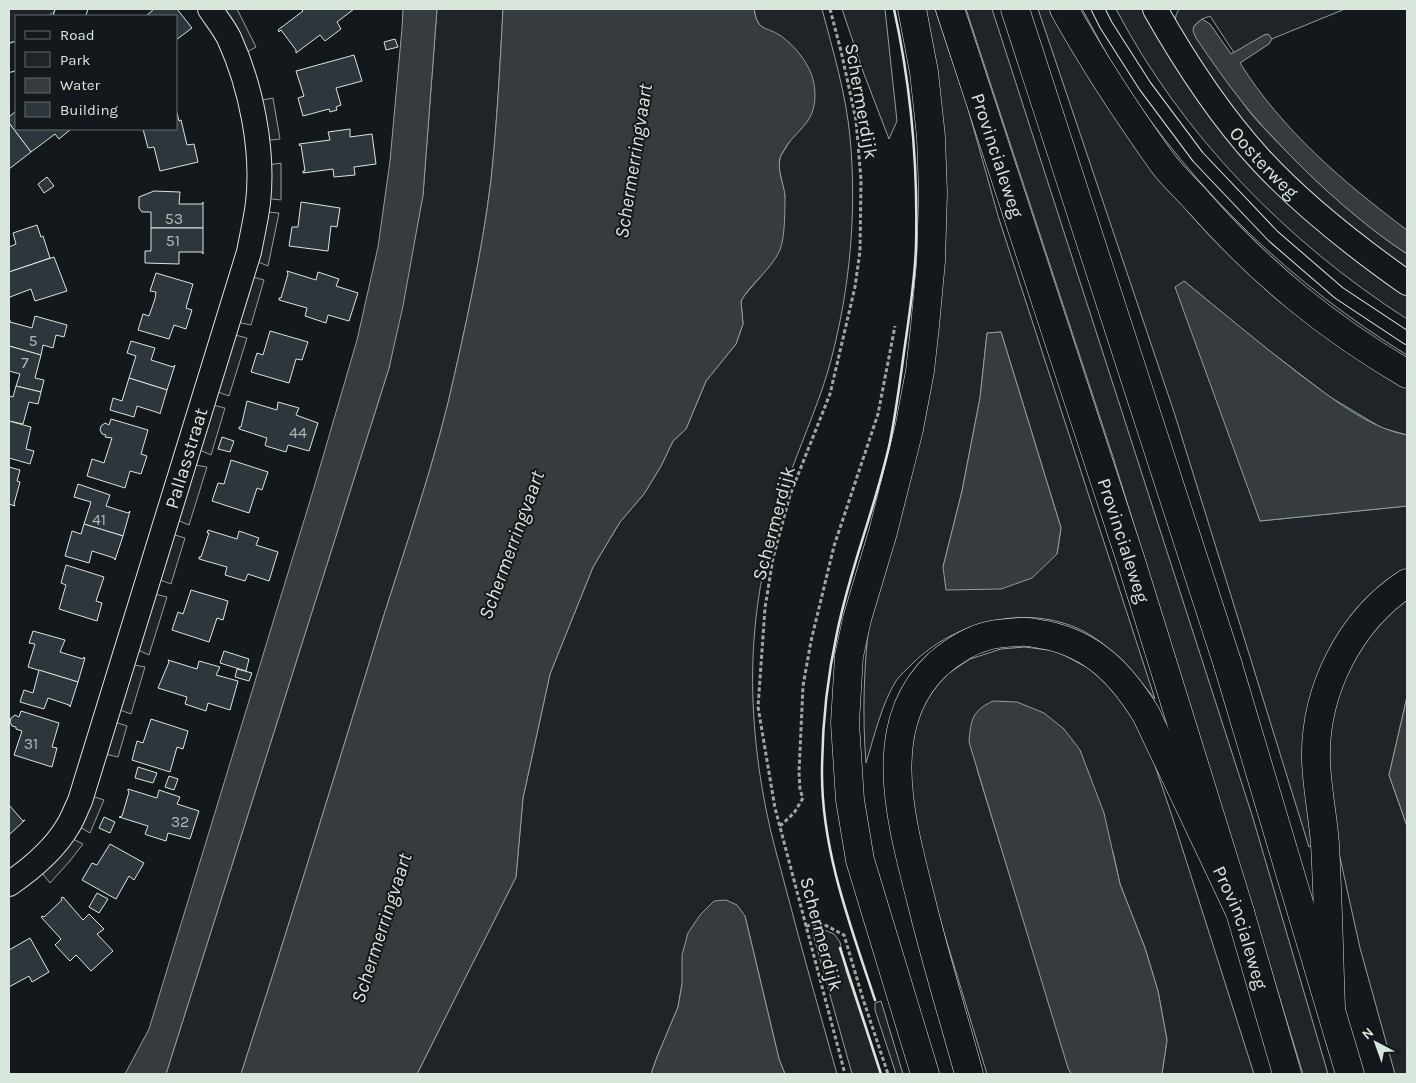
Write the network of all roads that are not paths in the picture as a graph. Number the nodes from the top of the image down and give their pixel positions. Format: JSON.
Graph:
{"nodes":[{"id":1,"x":210,"y":9,"type":"edge"},
{"id":2,"x":912,"y":9,"type":"edge"},
{"id":3,"x":950,"y":9,"type":"edge"},
{"id":4,"x":1015,"y":9,"type":"edge"},
{"id":5,"x":1064,"y":9,"type":"edge"},
{"id":6,"x":1098,"y":9,"type":"edge"},
{"id":7,"x":1155,"y":9,"type":"edge"},
{"id":8,"x":1407,"y":283,"type":"edge"},
{"id":9,"x":1407,"y":338,"type":"edge"},
{"id":10,"x":1407,"y":374,"type":"edge"},
{"id":11,"x":1407,"y":583,"type":"edge"},
{"id":12,"x":9,"y":884,"type":"edge"},
{"id":13,"x":1240,"y":912,"type":"junction"},
{"id":14,"x":1331,"y":1008,"type":"junction"},
{"id":15,"x":925,"y":1074,"type":"edge"},
{"id":16,"x":969,"y":1074,"type":"edge"},
{"id":17,"x":1287,"y":1074,"type":"edge"},
{"id":18,"x":1350,"y":1074,"type":"edge"}],
"edges":[{"from":1,"to":12,"type":"street","name":"Pallasstraat"},
{"from":2,"to":15,"type":"main road"},
{"from":3,"to":13,"type":"main road","name":"Provincialeweg"},
{"from":4,"to":14,"type":"main road"},
{"from":5,"to":10,"type":"main road"},
{"from":6,"to":9,"type":"lane"},
{"from":7,"to":8,"type":"street","name":"Oosterweg"},
{"from":11,"to":14,"type":"main road"},
{"from":13,"to":16,"type":"main road"},
{"from":13,"to":17,"type":"main road","name":"Provincialeweg"},
{"from":14,"to":18,"type":"main road"}]}
